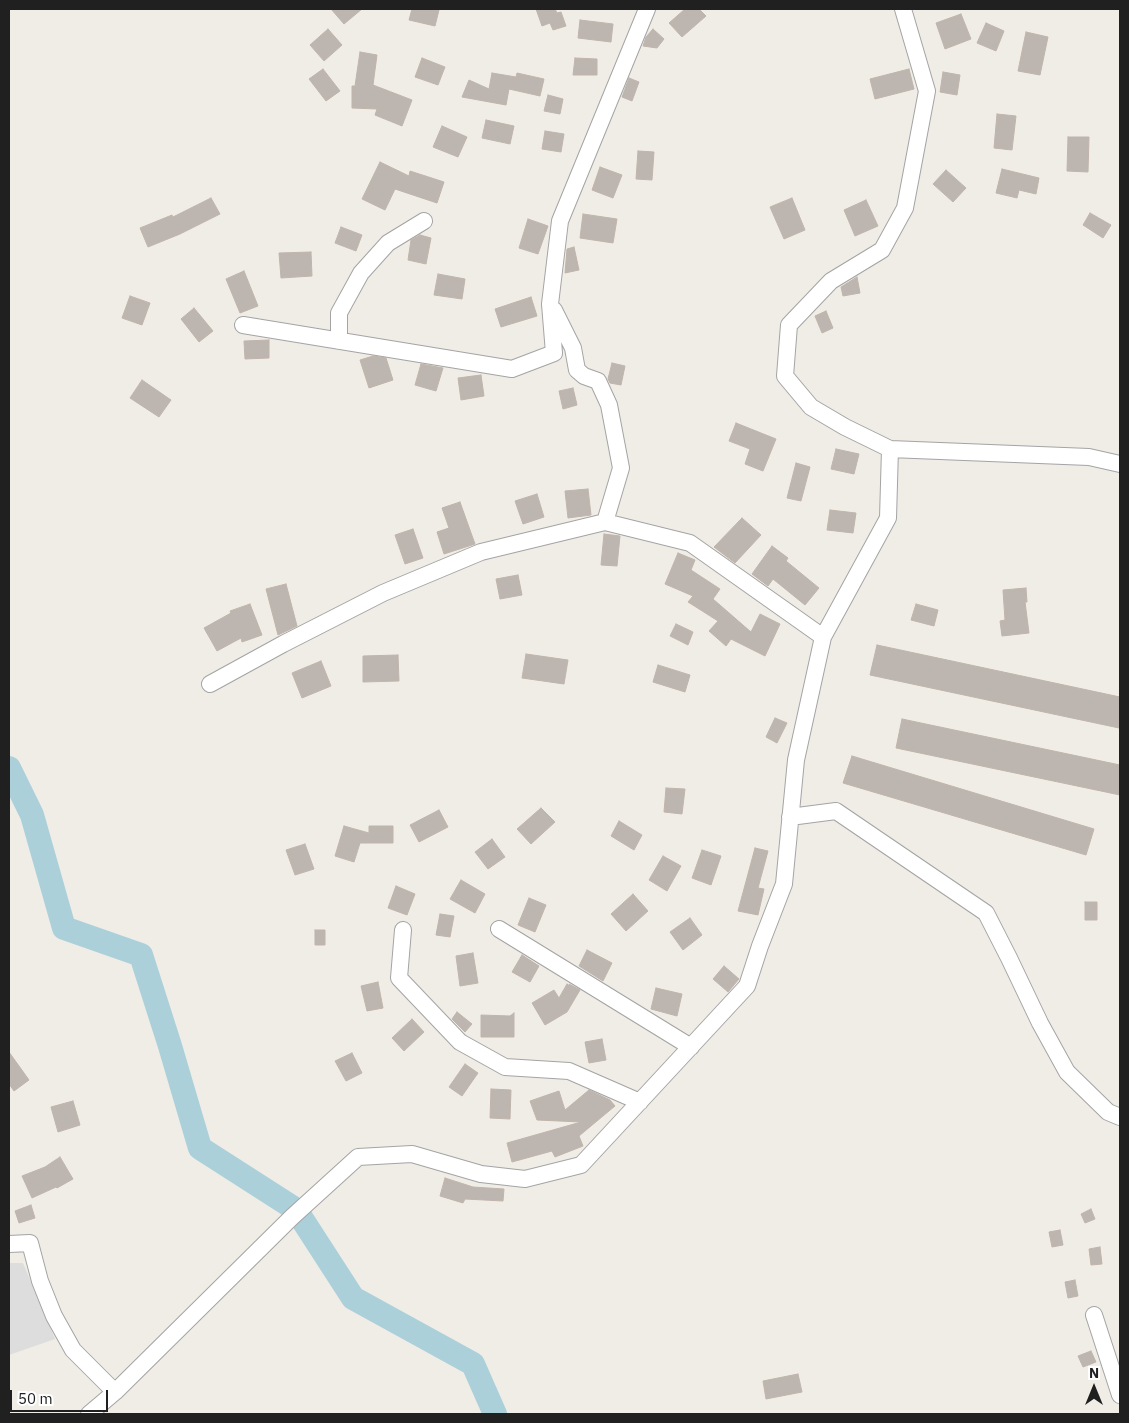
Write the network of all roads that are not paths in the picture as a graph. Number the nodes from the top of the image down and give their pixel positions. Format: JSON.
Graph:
{"nodes":[{"id":1,"x":647,"y":9,"type":"edge"},
{"id":2,"x":903,"y":9,"type":"edge"},
{"id":3,"x":424,"y":221,"type":"dead end"},
{"id":4,"x":550,"y":304,"type":"junction"},
{"id":5,"x":243,"y":325,"type":"dead end"},
{"id":6,"x":339,"y":340,"type":"junction"},
{"id":7,"x":890,"y":449,"type":"junction"},
{"id":8,"x":1120,"y":464,"type":"edge"},
{"id":9,"x":605,"y":522,"type":"junction"},
{"id":10,"x":823,"y":637,"type":"junction"},
{"id":11,"x":210,"y":684,"type":"dead end"},
{"id":12,"x":790,"y":817,"type":"junction"},
{"id":13,"x":499,"y":929,"type":"dead end"},
{"id":14,"x":403,"y":930,"type":"dead end"},
{"id":15,"x":691,"y":1047,"type":"junction"},
{"id":16,"x":640,"y":1102,"type":"junction"},
{"id":17,"x":1120,"y":1117,"type":"edge"},
{"id":18,"x":9,"y":1244,"type":"edge"},
{"id":19,"x":1094,"y":1315,"type":"dead end"},
{"id":20,"x":115,"y":1392,"type":"junction"},
{"id":21,"x":1120,"y":1395,"type":"edge"},
{"id":22,"x":89,"y":1414,"type":"edge"}],
"edges":[{"from":1,"to":4,"type":"street"},
{"from":2,"to":7,"type":"street"},
{"from":3,"to":6,"type":"street"},
{"from":4,"to":6,"type":"street"},
{"from":4,"to":9,"type":"street"},
{"from":5,"to":6,"type":"street"},
{"from":7,"to":8,"type":"street"},
{"from":7,"to":10,"type":"street"},
{"from":9,"to":10,"type":"street"},
{"from":9,"to":11,"type":"street"},
{"from":10,"to":12,"type":"street"},
{"from":12,"to":15,"type":"street"},
{"from":12,"to":17,"type":"street"},
{"from":13,"to":15,"type":"street"},
{"from":14,"to":16,"type":"street"},
{"from":15,"to":16,"type":"street"},
{"from":16,"to":20,"type":"street"},
{"from":18,"to":20,"type":"street"},
{"from":19,"to":21,"type":"street"},
{"from":20,"to":22,"type":"street"}]}
